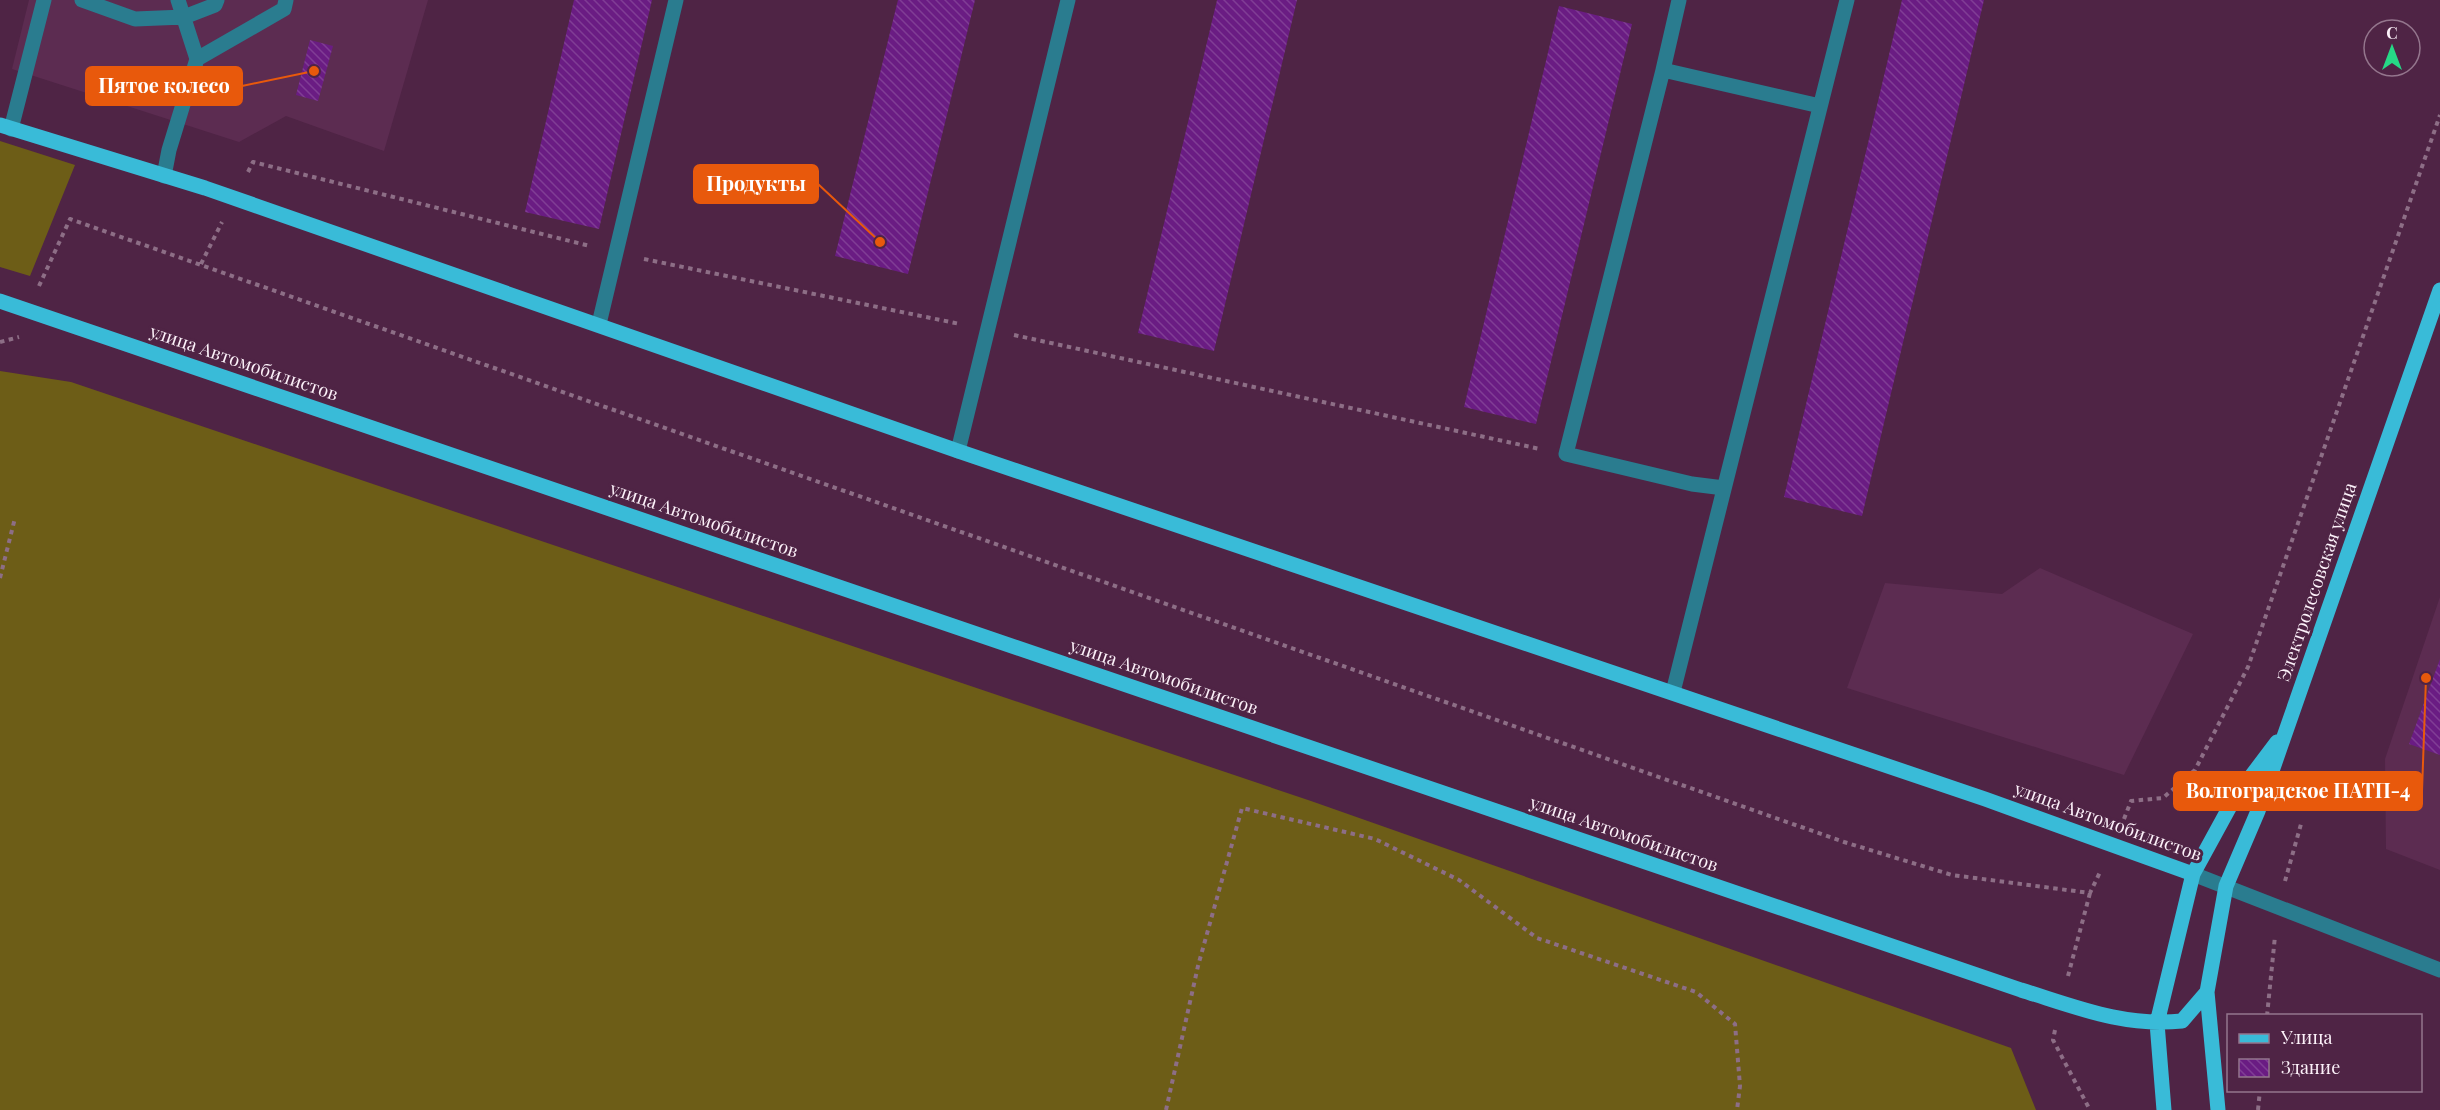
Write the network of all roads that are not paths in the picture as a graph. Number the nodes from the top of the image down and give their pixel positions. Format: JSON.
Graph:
{"nodes":[{"id":1,"x":44,"y":0,"type":"edge"},
{"id":2,"x":82,"y":0,"type":"edge"},
{"id":3,"x":178,"y":0,"type":"edge"},
{"id":4,"x":217,"y":0,"type":"edge"},
{"id":5,"x":286,"y":0,"type":"edge"},
{"id":6,"x":676,"y":0,"type":"edge"},
{"id":7,"x":1068,"y":0,"type":"edge"},
{"id":8,"x":1679,"y":0,"type":"edge"},
{"id":9,"x":1847,"y":0,"type":"edge"},
{"id":10,"x":184,"y":17,"type":"junction"},
{"id":11,"x":197,"y":59,"type":"junction"},
{"id":12,"x":1663,"y":70,"type":"junction"},
{"id":13,"x":1820,"y":106,"type":"junction"},
{"id":14,"x":5,"y":127,"type":"edge"},
{"id":15,"x":164,"y":176,"type":"junction"},
{"id":16,"x":2440,"y":290,"type":"edge"},
{"id":17,"x":0,"y":301,"type":"edge"},
{"id":18,"x":599,"y":324,"type":"junction"},
{"id":19,"x":958,"y":451,"type":"junction"},
{"id":20,"x":1724,"y":488,"type":"junction"},
{"id":21,"x":1673,"y":692,"type":"junction"},
{"id":22,"x":2286,"y":730,"type":"junction"},
{"id":23,"x":2193,"y":874,"type":"junction"},
{"id":24,"x":2226,"y":886,"type":"junction"},
{"id":25,"x":2440,"y":969,"type":"edge"},
{"id":26,"x":2207,"y":993,"type":"junction"},
{"id":27,"x":2157,"y":1023,"type":"junction"},
{"id":28,"x":2164,"y":1110,"type":"edge"},
{"id":29,"x":2218,"y":1110,"type":"edge"}],
"edges":[{"from":1,"to":14,"type":"street"},
{"from":2,"to":10,"type":"street"},
{"from":3,"to":10,"type":"street"},
{"from":4,"to":10,"type":"street"},
{"from":5,"to":11,"type":"street"},
{"from":6,"to":18,"type":"street"},
{"from":7,"to":19,"type":"street"},
{"from":8,"to":12,"type":"street"},
{"from":9,"to":13,"type":"street"},
{"from":10,"to":11,"type":"street"},
{"from":11,"to":15,"type":"street"},
{"from":12,"to":13,"type":"street"},
{"from":12,"to":20,"type":"street"},
{"from":13,"to":20,"type":"street"},
{"from":14,"to":15,"type":"main road","name":"улица Автомобилистов"},
{"from":15,"to":18,"type":"main road","name":"улица Автомобилистов"},
{"from":16,"to":22,"type":"main road","name":"Электролесовская улица"},
{"from":17,"to":27,"type":"main road","name":"улица Автомобилистов"},
{"from":18,"to":19,"type":"main road","name":"улица Автомобилистов"},
{"from":19,"to":21,"type":"main road","name":"улица Автомобилистов"},
{"from":20,"to":21,"type":"street"},
{"from":21,"to":23,"type":"main road","name":"улица Автомобилистов"},
{"from":22,"to":23,"type":"main road"},
{"from":22,"to":24,"type":"main road","name":"Электролесовская улица"},
{"from":23,"to":24,"type":"street","name":"улица Автомобилистов"},
{"from":23,"to":27,"type":"main road"},
{"from":24,"to":25,"type":"street","name":"улица Автомобилистов"},
{"from":24,"to":26,"type":"main road"},
{"from":26,"to":27,"type":"main road","name":"улица Автомобилистов"},
{"from":26,"to":29,"type":"main road"},
{"from":27,"to":28,"type":"main road"}]}
